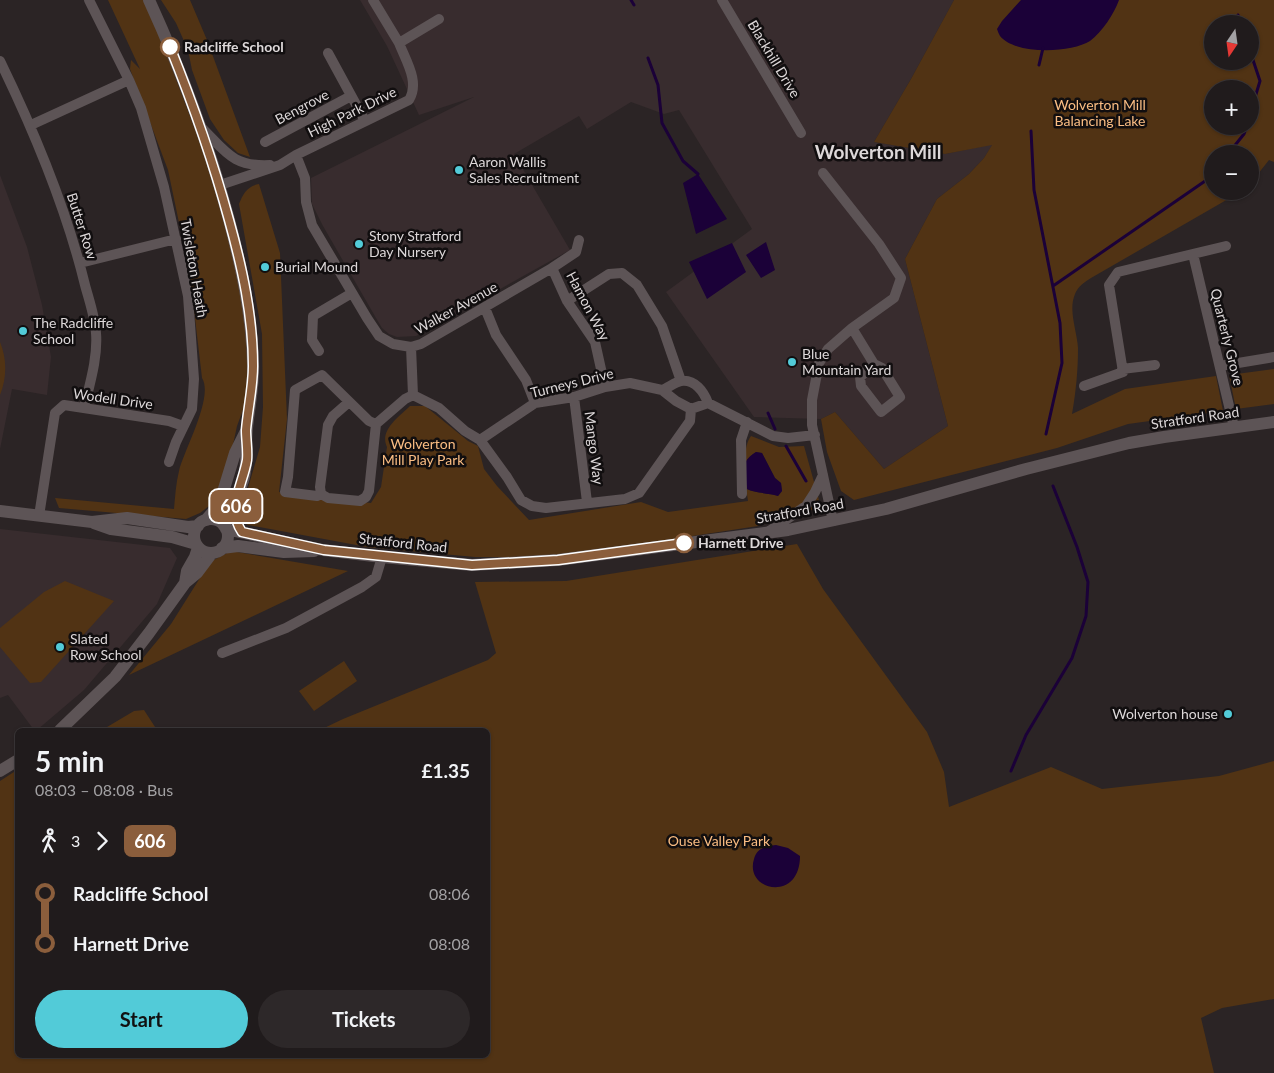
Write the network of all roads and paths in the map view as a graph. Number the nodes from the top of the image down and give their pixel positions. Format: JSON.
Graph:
{"nodes":[{"id":1,"x":89,"y":0,"type":"edge"},
{"id":2,"x":149,"y":0,"type":"edge"},
{"id":3,"x":373,"y":0,"type":"edge"},
{"id":4,"x":722,"y":0,"type":"edge"},
{"id":5,"x":439,"y":19,"type":"dead end"},
{"id":6,"x":399,"y":43,"type":"junction"},
{"id":7,"x":328,"y":54,"type":"dead end"},
{"id":8,"x":0,"y":61,"type":"edge"},
{"id":9,"x":129,"y":80,"type":"junction"},
{"id":10,"x":351,"y":96,"type":"junction"},
{"id":11,"x":366,"y":121,"type":"junction"},
{"id":12,"x":31,"y":125,"type":"junction"},
{"id":13,"x":202,"y":128,"type":"junction"},
{"id":14,"x":801,"y":133,"type":"dead end"},
{"id":15,"x":266,"y":142,"type":"dead end"},
{"id":16,"x":296,"y":155,"type":"junction"},
{"id":17,"x":280,"y":165,"type":"junction"},
{"id":18,"x":823,"y":172,"type":"dead end"},
{"id":19,"x":220,"y":185,"type":"junction"},
{"id":20,"x":176,"y":239,"type":"junction"},
{"id":21,"x":579,"y":240,"type":"dead end"},
{"id":22,"x":1226,"y":246,"type":"dead end"},
{"id":23,"x":1193,"y":254,"type":"junction"},
{"id":24,"x":80,"y":263,"type":"junction"},
{"id":25,"x":552,"y":268,"type":"junction"},
{"id":26,"x":352,"y":293,"type":"junction"},
{"id":27,"x":568,"y":301,"type":"junction"},
{"id":28,"x":485,"y":308,"type":"junction"},
{"id":29,"x":852,"y":328,"type":"junction"},
{"id":30,"x":411,"y":347,"type":"junction"},
{"id":31,"x":319,"y":350,"type":"dead end"},
{"id":32,"x":1274,"y":357,"type":"edge"},
{"id":33,"x":874,"y":364,"type":"junction"},
{"id":34,"x":1154,"y":365,"type":"dead end"},
{"id":35,"x":1220,"y":366,"type":"junction"},
{"id":36,"x":1122,"y":369,"type":"junction"},
{"id":37,"x":681,"y":381,"type":"junction"},
{"id":38,"x":1084,"y":386,"type":"dead end"},
{"id":39,"x":605,"y":387,"type":"junction"},
{"id":40,"x":662,"y":390,"type":"junction"},
{"id":41,"x":413,"y":396,"type":"junction"},
{"id":42,"x":574,"y":397,"type":"junction"},
{"id":43,"x":349,"y":402,"type":"junction"},
{"id":44,"x":535,"y":403,"type":"junction"},
{"id":45,"x":708,"y":403,"type":"junction"},
{"id":46,"x":84,"y":408,"type":"junction"},
{"id":47,"x":691,"y":409,"type":"junction"},
{"id":48,"x":747,"y":422,"type":"junction"},
{"id":49,"x":1274,"y":422,"type":"edge"},
{"id":50,"x":376,"y":424,"type":"junction"},
{"id":51,"x":183,"y":426,"type":"junction"},
{"id":52,"x":1234,"y":427,"type":"junction"},
{"id":53,"x":246,"y":431,"type":"junction"},
{"id":54,"x":815,"y":435,"type":"junction"},
{"id":55,"x":480,"y":440,"type":"junction"},
{"id":56,"x":169,"y":462,"type":"dead end"},
{"id":57,"x":822,"y":475,"type":"junction"},
{"id":58,"x":321,"y":494,"type":"junction"},
{"id":59,"x":742,"y":494,"type":"dead end"},
{"id":60,"x":236,"y":498,"type":"junction"},
{"id":61,"x":587,"y":502,"type":"junction"},
{"id":62,"x":0,"y":511,"type":"edge"},
{"id":63,"x":39,"y":516,"type":"junction"},
{"id":64,"x":833,"y":521,"type":"junction"},
{"id":65,"x":92,"y":522,"type":"junction"},
{"id":66,"x":202,"y":523,"type":"junction"},
{"id":67,"x":225,"y":527,"type":"junction"},
{"id":68,"x":242,"y":532,"type":"junction"},
{"id":69,"x":768,"y":533,"type":"junction"},
{"id":70,"x":180,"y":540,"type":"junction"},
{"id":71,"x":197,"y":546,"type":"junction"},
{"id":72,"x":324,"y":550,"type":"junction"},
{"id":73,"x":218,"y":551,"type":"junction"},
{"id":74,"x":382,"y":557,"type":"junction"},
{"id":75,"x":186,"y":577,"type":"junction"},
{"id":76,"x":222,"y":653,"type":"dead end"},
{"id":77,"x":62,"y":728,"type":"edge"},
{"id":78,"x":15,"y":762,"type":"edge"},
{"id":79,"x":0,"y":771,"type":"edge"}],
"edges":[{"from":1,"to":9,"type":"street","name":"Twisleton Heath"},
{"from":2,"to":13,"type":"street"},
{"from":3,"to":6,"type":"street","name":"High Park Drive"},
{"from":4,"to":14,"type":"street","name":"Blackhill Drive"},
{"from":5,"to":6,"type":"street"},
{"from":6,"to":11,"type":"street","name":"High Park Drive"},
{"from":7,"to":10,"type":"street","name":"Bengrove"},
{"from":8,"to":12,"type":"street","name":"Butter Row"},
{"from":9,"to":12,"type":"street"},
{"from":9,"to":20,"type":"street","name":"Twisleton Heath"},
{"from":10,"to":11,"type":"street","name":"Bengrove"},
{"from":10,"to":15,"type":"street","name":"Bengrove"},
{"from":11,"to":16,"type":"street","name":"High Park Drive"},
{"from":12,"to":24,"type":"street","name":"Butter Row"},
{"from":13,"to":17,"type":"street","name":"High Park Drive"},
{"from":13,"to":19,"type":"street"},
{"from":16,"to":17,"type":"street","name":"High Park Drive"},
{"from":16,"to":26,"type":"street","name":"Walker Avenue"},
{"from":17,"to":19,"type":"street","name":"High Park Drive"},
{"from":18,"to":29,"type":"street"},
{"from":19,"to":53,"type":"street"},
{"from":20,"to":24,"type":"street"},
{"from":20,"to":51,"type":"street","name":"Twisleton Heath"},
{"from":21,"to":25,"type":"street","name":"Walker Avenue"},
{"from":22,"to":23,"type":"street"},
{"from":23,"to":35,"type":"street","name":"Quarterly Grove"},
{"from":23,"to":36,"type":"street"},
{"from":24,"to":46,"type":"street","name":"Butter Row"},
{"from":25,"to":27,"type":"street","name":"Hamon Way"},
{"from":25,"to":28,"type":"street","name":"Walker Avenue"},
{"from":26,"to":30,"type":"street","name":"Walker Avenue"},
{"from":26,"to":31,"type":"street"},
{"from":27,"to":37,"type":"street"},
{"from":27,"to":39,"type":"street","name":"Hamon Way"},
{"from":28,"to":30,"type":"street","name":"Walker Avenue"},
{"from":28,"to":44,"type":"street"},
{"from":29,"to":33,"type":"street"},
{"from":29,"to":54,"type":"street"},
{"from":30,"to":41,"type":"street"},
{"from":32,"to":35,"type":"street"},
{"from":33,"to":33,"type":"street"},
{"from":34,"to":36,"type":"street"},
{"from":35,"to":52,"type":"street","name":"Quarterly Grove"},
{"from":36,"to":38,"type":"street"},
{"from":37,"to":40,"type":"street"},
{"from":37,"to":45,"type":"street"},
{"from":39,"to":40,"type":"street","name":"Turneys Drive"},
{"from":39,"to":42,"type":"street","name":"Turneys Drive"},
{"from":40,"to":47,"type":"street","name":"Turneys Drive"},
{"from":41,"to":50,"type":"street"},
{"from":41,"to":55,"type":"street"},
{"from":42,"to":44,"type":"street","name":"Turneys Drive"},
{"from":42,"to":61,"type":"street","name":"Mango Way"},
{"from":43,"to":50,"type":"street"},
{"from":43,"to":58,"type":"street"},
{"from":43,"to":58,"type":"street"},
{"from":44,"to":55,"type":"street","name":"Turneys Drive"},
{"from":45,"to":47,"type":"street"},
{"from":45,"to":48,"type":"street"},
{"from":46,"to":51,"type":"street","name":"Wodell Drive"},
{"from":46,"to":63,"type":"street","name":"Wodell Drive"},
{"from":47,"to":61,"type":"street"},
{"from":48,"to":54,"type":"street"},
{"from":48,"to":59,"type":"street"},
{"from":49,"to":52,"type":"street","name":"Stratford Road"},
{"from":50,"to":58,"type":"street"},
{"from":51,"to":56,"type":"street","name":"Twisleton Heath"},
{"from":52,"to":64,"type":"street","name":"Stratford Road"},
{"from":53,"to":60,"type":"street"},
{"from":53,"to":66,"type":"street"},
{"from":54,"to":57,"type":"street"},
{"from":55,"to":61,"type":"street"},
{"from":57,"to":64,"type":"street"},
{"from":57,"to":69,"type":"street"},
{"from":60,"to":67,"type":"street"},
{"from":60,"to":68,"type":"street"},
{"from":62,"to":63,"type":"street"},
{"from":63,"to":65,"type":"street"},
{"from":64,"to":69,"type":"street","name":"Stratford Road"},
{"from":65,"to":66,"type":"street"},
{"from":65,"to":70,"type":"street"},
{"from":66,"to":67,"type":"street"},
{"from":66,"to":71,"type":"street"},
{"from":67,"to":68,"type":"street","name":"Stratford Road"},
{"from":67,"to":73,"type":"street"},
{"from":68,"to":72,"type":"street","name":"Stratford Road"},
{"from":69,"to":74,"type":"street","name":"Stratford Road"},
{"from":70,"to":71,"type":"street"},
{"from":70,"to":75,"type":"street"},
{"from":71,"to":73,"type":"street"},
{"from":71,"to":75,"type":"street"},
{"from":72,"to":73,"type":"street","name":"Stratford Road"},
{"from":72,"to":74,"type":"street","name":"Stratford Road"},
{"from":73,"to":75,"type":"street"},
{"from":74,"to":76,"type":"street"},
{"from":75,"to":77,"type":"street"},
{"from":78,"to":79,"type":"street"}]}
